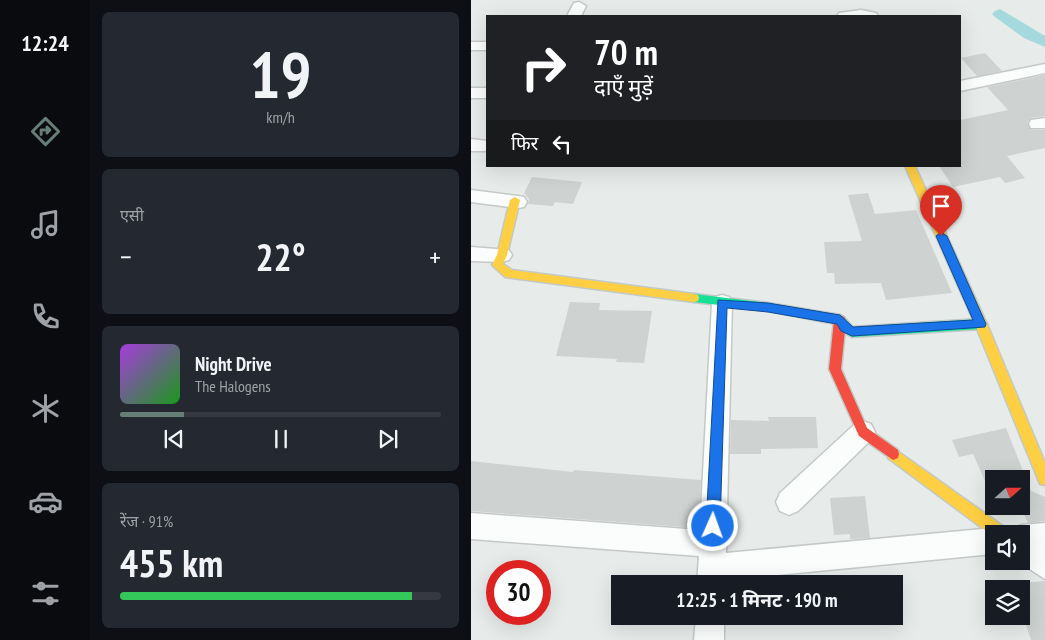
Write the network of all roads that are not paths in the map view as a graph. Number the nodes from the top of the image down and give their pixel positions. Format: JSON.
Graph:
{"nodes":[{"id":1,"x":848,"y":15,"type":"edge"},
{"id":2,"x":862,"y":15,"type":"edge"},
{"id":3,"x":471,"y":46,"type":"edge"},
{"id":4,"x":486,"y":46,"type":"edge"},
{"id":5,"x":1045,"y":68,"type":"edge"},
{"id":6,"x":961,"y":86,"type":"edge"},
{"id":7,"x":471,"y":93,"type":"edge"},
{"id":8,"x":486,"y":93,"type":"edge"},
{"id":9,"x":471,"y":145,"type":"edge"},
{"id":10,"x":486,"y":146,"type":"edge"},
{"id":11,"x":910,"y":167,"type":"edge"},
{"id":12,"x":471,"y":196,"type":"edge"},
{"id":13,"x":517,"y":201,"type":"joint"},
{"id":14,"x":471,"y":254,"type":"edge"},
{"id":15,"x":502,"y":255,"type":"junction"},
{"id":16,"x":722,"y":303,"type":"junction"},
{"id":17,"x":840,"y":320,"type":"junction"},
{"id":18,"x":981,"y":324,"type":"junction"},
{"id":19,"x":863,"y":432,"type":"junction"},
{"id":20,"x":1045,"y":479,"type":"edge"},
{"id":21,"x":789,"y":502,"type":"dead end"},
{"id":22,"x":990,"y":525,"type":"edge"},
{"id":23,"x":471,"y":526,"type":"edge"},
{"id":24,"x":1045,"y":536,"type":"edge"},
{"id":25,"x":1030,"y":537,"type":"edge"},
{"id":26,"x":985,"y":542,"type":"edge"},
{"id":27,"x":1030,"y":554,"type":"edge"},
{"id":28,"x":711,"y":565,"type":"edge"},
{"id":29,"x":1045,"y":565,"type":"edge"},
{"id":30,"x":710,"y":625,"type":"edge"},
{"id":31,"x":709,"y":640,"type":"edge"}],
"edges":[{"from":1,"to":2,"type":"street"},
{"from":3,"to":4,"type":"street"},
{"from":5,"to":6,"type":"street"},
{"from":7,"to":8,"type":"street"},
{"from":9,"to":10,"type":"street"},
{"from":11,"to":18,"type":"street"},
{"from":12,"to":13,"type":"street"},
{"from":13,"to":15,"type":"street"},
{"from":14,"to":15,"type":"street"},
{"from":15,"to":16,"type":"street"},
{"from":16,"to":17,"type":"street"},
{"from":16,"to":28,"type":"street"},
{"from":17,"to":18,"type":"street"},
{"from":17,"to":19,"type":"street"},
{"from":18,"to":20,"type":"street"},
{"from":19,"to":21,"type":"street"},
{"from":19,"to":22,"type":"street"},
{"from":23,"to":28,"type":"street"},
{"from":24,"to":25,"type":"street"},
{"from":26,"to":28,"type":"street"},
{"from":27,"to":29,"type":"street"},
{"from":30,"to":31,"type":"street"}]}
